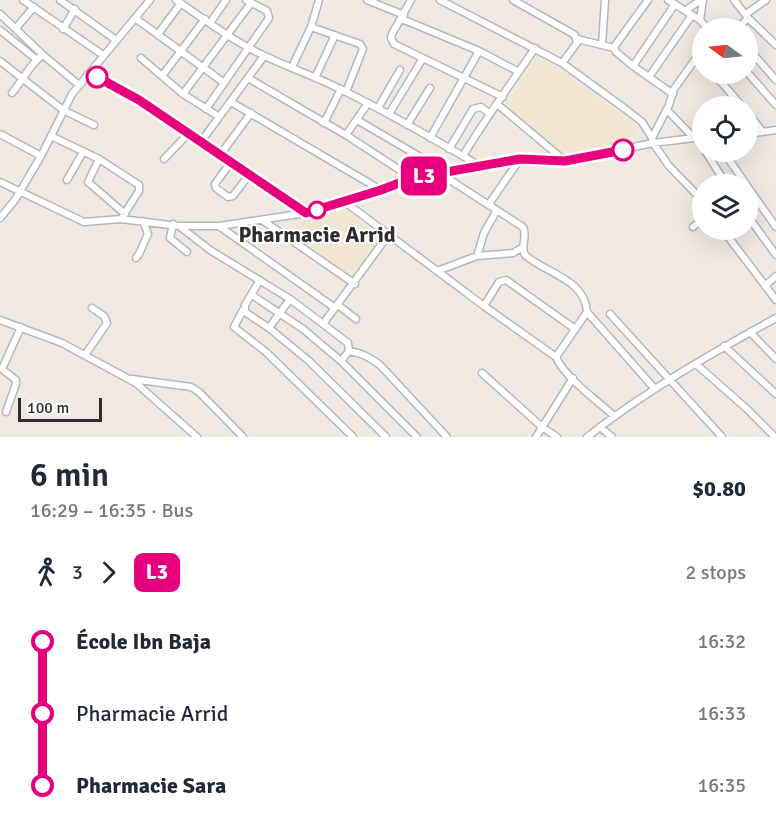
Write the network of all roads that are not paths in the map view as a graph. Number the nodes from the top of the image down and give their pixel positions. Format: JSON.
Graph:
{"nodes":[{"id":1,"x":23,"y":0,"type":"edge"},
{"id":2,"x":60,"y":0,"type":"edge"},
{"id":3,"x":150,"y":0,"type":"edge"},
{"id":4,"x":195,"y":0,"type":"edge"},
{"id":5,"x":226,"y":0,"type":"edge"},
{"id":6,"x":319,"y":0,"type":"edge"},
{"id":7,"x":367,"y":0,"type":"edge"},
{"id":8,"x":411,"y":0,"type":"edge"},
{"id":9,"x":440,"y":0,"type":"edge"},
{"id":10,"x":513,"y":0,"type":"edge"},
{"id":11,"x":605,"y":0,"type":"edge"},
{"id":12,"x":648,"y":0,"type":"edge"},
{"id":13,"x":668,"y":0,"type":"edge"},
{"id":14,"x":702,"y":0,"type":"edge"},
{"id":15,"x":734,"y":0,"type":"edge"},
{"id":16,"x":766,"y":0,"type":"edge"},
{"id":17,"x":178,"y":2,"type":"edge"},
{"id":18,"x":248,"y":2,"type":"edge"},
{"id":19,"x":675,"y":4,"type":"junction"},
{"id":20,"x":34,"y":7,"type":"junction"},
{"id":21,"x":190,"y":8,"type":"junction"},
{"id":22,"x":75,"y":9,"type":"junction"},
{"id":23,"x":689,"y":13,"type":"junction"},
{"id":24,"x":0,"y":14,"type":"edge"},
{"id":25,"x":747,"y":16,"type":"junction"},
{"id":26,"x":403,"y":17,"type":"junction"},
{"id":27,"x":135,"y":18,"type":"junction"},
{"id":28,"x":697,"y":18,"type":"edge"},
{"id":29,"x":700,"y":18,"type":"edge"},
{"id":30,"x":207,"y":21,"type":"junction"},
{"id":31,"x":311,"y":27,"type":"junction"},
{"id":32,"x":16,"y":28,"type":"junction"},
{"id":33,"x":63,"y":29,"type":"junction"},
{"id":34,"x":0,"y":30,"type":"edge"},
{"id":35,"x":158,"y":34,"type":"junction"},
{"id":36,"x":335,"y":35,"type":"junction"},
{"id":37,"x":228,"y":36,"type":"junction"},
{"id":38,"x":577,"y":39,"type":"junction"},
{"id":39,"x":116,"y":40,"type":"junction"},
{"id":40,"x":602,"y":45,"type":"junction"},
{"id":41,"x":776,"y":45,"type":"edge"},
{"id":42,"x":249,"y":47,"type":"junction"},
{"id":43,"x":535,"y":48,"type":"junction"},
{"id":44,"x":614,"y":48,"type":"junction"},
{"id":45,"x":180,"y":51,"type":"junction"},
{"id":46,"x":479,"y":51,"type":"junction"},
{"id":47,"x":43,"y":55,"type":"junction"},
{"id":48,"x":102,"y":55,"type":"junction"},
{"id":49,"x":264,"y":56,"type":"junction"},
{"id":50,"x":141,"y":58,"type":"dead end"},
{"id":51,"x":423,"y":58,"type":"junction"},
{"id":52,"x":36,"y":59,"type":"junction"},
{"id":53,"x":758,"y":60,"type":"edge"},
{"id":54,"x":562,"y":63,"type":"junction"},
{"id":55,"x":1,"y":64,"type":"edge"},
{"id":56,"x":692,"y":65,"type":"edge"},
{"id":57,"x":633,"y":66,"type":"junction"},
{"id":58,"x":202,"y":67,"type":"junction"},
{"id":59,"x":292,"y":67,"type":"junction"},
{"id":60,"x":400,"y":70,"type":"dead end"},
{"id":61,"x":90,"y":72,"type":"junction"},
{"id":62,"x":519,"y":72,"type":"junction"},
{"id":63,"x":162,"y":76,"type":"junction"},
{"id":64,"x":465,"y":77,"type":"junction"},
{"id":65,"x":649,"y":77,"type":"junction"},
{"id":66,"x":248,"y":78,"type":"junction"},
{"id":67,"x":315,"y":78,"type":"junction"},
{"id":68,"x":24,"y":80,"type":"junction"},
{"id":69,"x":776,"y":80,"type":"edge"},
{"id":70,"x":223,"y":82,"type":"junction"},
{"id":71,"x":723,"y":84,"type":"edge"},
{"id":72,"x":758,"y":84,"type":"edge"},
{"id":73,"x":79,"y":85,"type":"junction"},
{"id":74,"x":430,"y":88,"type":"dead end"},
{"id":75,"x":344,"y":91,"type":"junction"},
{"id":76,"x":12,"y":93,"type":"dead end"},
{"id":77,"x":183,"y":94,"type":"junction"},
{"id":78,"x":673,"y":94,"type":"junction"},
{"id":79,"x":733,"y":96,"type":"edge"},
{"id":80,"x":503,"y":97,"type":"junction"},
{"id":81,"x":231,"y":102,"type":"junction"},
{"id":82,"x":368,"y":103,"type":"junction"},
{"id":83,"x":497,"y":104,"type":"junction"},
{"id":84,"x":776,"y":105,"type":"edge"},
{"id":85,"x":378,"y":108,"type":"junction"},
{"id":86,"x":206,"y":109,"type":"junction"},
{"id":87,"x":63,"y":110,"type":"junction"},
{"id":88,"x":667,"y":110,"type":"junction"},
{"id":89,"x":250,"y":113,"type":"junction"},
{"id":90,"x":489,"y":113,"type":"junction"},
{"id":91,"x":389,"y":114,"type":"junction"},
{"id":92,"x":218,"y":116,"type":"junction"},
{"id":93,"x":357,"y":120,"type":"junction"},
{"id":94,"x":324,"y":123,"type":"junction"},
{"id":95,"x":94,"y":125,"type":"dead end"},
{"id":96,"x":407,"y":125,"type":"junction"},
{"id":97,"x":758,"y":125,"type":"edge"},
{"id":98,"x":776,"y":130,"type":"edge"},
{"id":99,"x":692,"y":132,"type":"edge"},
{"id":100,"x":764,"y":132,"type":"junction"},
{"id":101,"x":758,"y":133,"type":"edge"},
{"id":102,"x":0,"y":134,"type":"edge"},
{"id":103,"x":188,"y":134,"type":"junction"},
{"id":104,"x":346,"y":135,"type":"junction"},
{"id":105,"x":51,"y":136,"type":"junction"},
{"id":106,"x":692,"y":137,"type":"edge"},
{"id":107,"x":430,"y":138,"type":"junction"},
{"id":108,"x":652,"y":140,"type":"junction"},
{"id":109,"x":200,"y":143,"type":"junction"},
{"id":110,"x":449,"y":149,"type":"junction"},
{"id":111,"x":82,"y":152,"type":"junction"},
{"id":112,"x":220,"y":155,"type":"junction"},
{"id":113,"x":41,"y":156,"type":"junction"},
{"id":114,"x":463,"y":156,"type":"junction"},
{"id":115,"x":99,"y":159,"type":"junction"},
{"id":116,"x":164,"y":159,"type":"dead end"},
{"id":117,"x":520,"y":159,"type":"junction"},
{"id":118,"x":565,"y":161,"type":"junction"},
{"id":119,"x":231,"y":162,"type":"junction"},
{"id":120,"x":480,"y":166,"type":"junction"},
{"id":121,"x":442,"y":173,"type":"junction"},
{"id":122,"x":249,"y":175,"type":"junction"},
{"id":123,"x":412,"y":178,"type":"junction"},
{"id":124,"x":67,"y":180,"type":"dead end"},
{"id":125,"x":0,"y":182,"type":"edge"},
{"id":126,"x":381,"y":190,"type":"junction"},
{"id":127,"x":692,"y":190,"type":"edge"},
{"id":128,"x":19,"y":191,"type":"junction"},
{"id":129,"x":758,"y":201,"type":"edge"},
{"id":130,"x":345,"y":202,"type":"junction"},
{"id":131,"x":489,"y":204,"type":"junction"},
{"id":132,"x":497,"y":210,"type":"junction"},
{"id":133,"x":306,"y":213,"type":"junction"},
{"id":134,"x":123,"y":217,"type":"junction"},
{"id":135,"x":0,"y":218,"type":"edge"},
{"id":136,"x":262,"y":219,"type":"junction"},
{"id":137,"x":143,"y":221,"type":"junction"},
{"id":138,"x":176,"y":225,"type":"junction"},
{"id":139,"x":219,"y":226,"type":"junction"},
{"id":140,"x":776,"y":227,"type":"edge"},
{"id":141,"x":758,"y":230,"type":"edge"},
{"id":142,"x":389,"y":234,"type":"junction"},
{"id":143,"x":730,"y":240,"type":"edge"},
{"id":144,"x":523,"y":247,"type":"junction"},
{"id":145,"x":187,"y":252,"type":"dead end"},
{"id":146,"x":776,"y":255,"type":"edge"},
{"id":147,"x":477,"y":256,"type":"junction"},
{"id":148,"x":136,"y":258,"type":"dead end"},
{"id":149,"x":437,"y":271,"type":"junction"},
{"id":150,"x":776,"y":276,"type":"edge"},
{"id":151,"x":260,"y":280,"type":"junction"},
{"id":152,"x":355,"y":284,"type":"junction"},
{"id":153,"x":765,"y":286,"type":"junction"},
{"id":154,"x":252,"y":296,"type":"junction"},
{"id":155,"x":290,"y":299,"type":"junction"},
{"id":156,"x":776,"y":300,"type":"edge"},
{"id":157,"x":337,"y":306,"type":"junction"},
{"id":158,"x":484,"y":306,"type":"junction"},
{"id":159,"x":92,"y":308,"type":"dead end"},
{"id":160,"x":243,"y":310,"type":"junction"},
{"id":161,"x":587,"y":312,"type":"junction"},
{"id":162,"x":280,"y":314,"type":"junction"},
{"id":163,"x":610,"y":314,"type":"dead end"},
{"id":164,"x":776,"y":318,"type":"edge"},
{"id":165,"x":356,"y":319,"type":"dead end"},
{"id":166,"x":0,"y":320,"type":"edge"},
{"id":167,"x":323,"y":324,"type":"junction"},
{"id":168,"x":21,"y":327,"type":"junction"},
{"id":169,"x":269,"y":328,"type":"junction"},
{"id":170,"x":575,"y":329,"type":"junction"},
{"id":171,"x":750,"y":332,"type":"junction"},
{"id":172,"x":724,"y":346,"type":"junction"},
{"id":173,"x":349,"y":351,"type":"junction"},
{"id":174,"x":85,"y":355,"type":"junction"},
{"id":175,"x":556,"y":357,"type":"junction"},
{"id":176,"x":776,"y":359,"type":"edge"},
{"id":177,"x":341,"y":361,"type":"junction"},
{"id":178,"x":696,"y":364,"type":"junction"},
{"id":179,"x":482,"y":373,"type":"dead end"},
{"id":180,"x":128,"y":378,"type":"junction"},
{"id":181,"x":573,"y":378,"type":"junction"},
{"id":182,"x":668,"y":380,"type":"junction"},
{"id":183,"x":654,"y":388,"type":"junction"},
{"id":184,"x":776,"y":394,"type":"edge"},
{"id":185,"x":6,"y":412,"type":"dead end"},
{"id":186,"x":614,"y":416,"type":"junction"},
{"id":187,"x":542,"y":427,"type":"junction"},
{"id":188,"x":600,"y":427,"type":"junction"},
{"id":189,"x":197,"y":437,"type":"edge"},
{"id":190,"x":243,"y":437,"type":"edge"},
{"id":191,"x":353,"y":437,"type":"edge"},
{"id":192,"x":386,"y":437,"type":"edge"},
{"id":193,"x":417,"y":437,"type":"edge"},
{"id":194,"x":447,"y":437,"type":"edge"},
{"id":195,"x":536,"y":437,"type":"edge"},
{"id":196,"x":557,"y":437,"type":"edge"},
{"id":197,"x":587,"y":437,"type":"edge"},
{"id":198,"x":612,"y":437,"type":"edge"},
{"id":199,"x":722,"y":437,"type":"edge"},
{"id":200,"x":775,"y":437,"type":"edge"}],
"edges":[{"from":1,"to":20,"type":"street"},
{"from":2,"to":22,"type":"street"},
{"from":3,"to":27,"type":"street"},
{"from":4,"to":21,"type":"street"},
{"from":5,"to":30,"type":"street"},
{"from":6,"to":31,"type":"street"},
{"from":7,"to":26,"type":"street"},
{"from":8,"to":26,"type":"street"},
{"from":9,"to":43,"type":"street"},
{"from":10,"to":38,"type":"street"},
{"from":11,"to":40,"type":"street"},
{"from":12,"to":44,"type":"street"},
{"from":13,"to":19,"type":"street"},
{"from":14,"to":23,"type":"street"},
{"from":14,"to":29,"type":"street"},
{"from":15,"to":25,"type":"street"},
{"from":16,"to":25,"type":"street"},
{"from":17,"to":21,"type":"street"},
{"from":17,"to":35,"type":"street"},
{"from":18,"to":37,"type":"street"},
{"from":18,"to":42,"type":"street"},
{"from":19,"to":23,"type":"street"},
{"from":19,"to":57,"type":"street"},
{"from":20,"to":32,"type":"street"},
{"from":20,"to":33,"type":"street"},
{"from":21,"to":30,"type":"street"},
{"from":22,"to":33,"type":"street"},
{"from":22,"to":39,"type":"street"},
{"from":23,"to":28,"type":"street"},
{"from":23,"to":65,"type":"street"},
{"from":24,"to":32,"type":"street"},
{"from":25,"to":41,"type":"street"},
{"from":26,"to":46,"type":"street"},
{"from":26,"to":51,"type":"street"},
{"from":27,"to":35,"type":"street"},
{"from":27,"to":39,"type":"street"},
{"from":30,"to":37,"type":"street"},
{"from":30,"to":45,"type":"street"},
{"from":31,"to":36,"type":"street"},
{"from":31,"to":59,"type":"street"},
{"from":32,"to":47,"type":"street"},
{"from":33,"to":48,"type":"street"},
{"from":34,"to":52,"type":"street"},
{"from":35,"to":45,"type":"street"},
{"from":36,"to":67,"type":"street"},
{"from":36,"to":75,"type":"street"},
{"from":37,"to":42,"type":"street"},
{"from":37,"to":58,"type":"street"},
{"from":38,"to":40,"type":"street"},
{"from":38,"to":54,"type":"street"},
{"from":39,"to":48,"type":"street"},
{"from":40,"to":44,"type":"street"},
{"from":42,"to":49,"type":"street"},
{"from":42,"to":70,"type":"street"},
{"from":43,"to":54,"type":"street"},
{"from":43,"to":62,"type":"street"},
{"from":44,"to":57,"type":"street"},
{"from":45,"to":58,"type":"street"},
{"from":45,"to":63,"type":"street"},
{"from":46,"to":62,"type":"street"},
{"from":46,"to":64,"type":"street"},
{"from":47,"to":52,"type":"street"},
{"from":47,"to":73,"type":"street"},
{"from":48,"to":61,"type":"street"},
{"from":49,"to":59,"type":"street"},
{"from":49,"to":66,"type":"street"},
{"from":50,"to":63,"type":"street"},
{"from":51,"to":64,"type":"street"},
{"from":51,"to":91,"type":"street"},
{"from":52,"to":68,"type":"street"},
{"from":53,"to":69,"type":"street"},
{"from":54,"to":108,"type":"street"},
{"from":55,"to":68,"type":"street"},
{"from":56,"to":78,"type":"street"},
{"from":57,"to":65,"type":"street"},
{"from":58,"to":70,"type":"street"},
{"from":58,"to":77,"type":"street"},
{"from":59,"to":67,"type":"street"},
{"from":60,"to":85,"type":"street"},
{"from":61,"to":73,"type":"street"},
{"from":61,"to":103,"type":"street"},
{"from":62,"to":80,"type":"street"},
{"from":63,"to":77,"type":"street"},
{"from":64,"to":80,"type":"street"},
{"from":64,"to":107,"type":"street"},
{"from":65,"to":78,"type":"street"},
{"from":66,"to":81,"type":"street"},
{"from":66,"to":94,"type":"street"},
{"from":67,"to":75,"type":"street"},
{"from":68,"to":76,"type":"street"},
{"from":68,"to":87,"type":"street"},
{"from":70,"to":86,"type":"street"},
{"from":71,"to":79,"type":"street"},
{"from":72,"to":84,"type":"street"},
{"from":73,"to":87,"type":"street"},
{"from":74,"to":96,"type":"street"},
{"from":75,"to":82,"type":"street"},
{"from":75,"to":94,"type":"street"},
{"from":77,"to":86,"type":"street"},
{"from":78,"to":88,"type":"street"},
{"from":80,"to":83,"type":"street"},
{"from":81,"to":89,"type":"street"},
{"from":81,"to":92,"type":"street"},
{"from":82,"to":85,"type":"street"},
{"from":82,"to":93,"type":"street"},
{"from":83,"to":90,"type":"street"},
{"from":83,"to":118,"type":"street"},
{"from":85,"to":91,"type":"street"},
{"from":86,"to":92,"type":"street"},
{"from":87,"to":95,"type":"street"},
{"from":87,"to":105,"type":"street"},
{"from":88,"to":99,"type":"street"},
{"from":88,"to":108,"type":"street"},
{"from":89,"to":112,"type":"street"},
{"from":89,"to":126,"type":"street"},
{"from":90,"to":110,"type":"street"},
{"from":90,"to":114,"type":"street"},
{"from":91,"to":96,"type":"street"},
{"from":92,"to":109,"type":"street"},
{"from":93,"to":104,"type":"street"},
{"from":93,"to":121,"type":"street"},
{"from":94,"to":104,"type":"street"},
{"from":96,"to":107,"type":"street"},
{"from":97,"to":100,"type":"street"},
{"from":98,"to":100,"type":"street"},
{"from":100,"to":101,"type":"street"},
{"from":102,"to":113,"type":"street"},
{"from":103,"to":109,"type":"street"},
{"from":103,"to":116,"type":"street"},
{"from":104,"to":123,"type":"street"},
{"from":105,"to":111,"type":"street"},
{"from":105,"to":113,"type":"street"},
{"from":106,"to":108,"type":"street"},
{"from":107,"to":110,"type":"street"},
{"from":108,"to":118,"type":"street"},
{"from":108,"to":127,"type":"street"},
{"from":109,"to":112,"type":"street"},
{"from":110,"to":114,"type":"street"},
{"from":111,"to":115,"type":"street"},
{"from":111,"to":124,"type":"street"},
{"from":112,"to":119,"type":"street"},
{"from":113,"to":128,"type":"street"},
{"from":114,"to":120,"type":"street"},
{"from":115,"to":134,"type":"street"},
{"from":115,"to":134,"type":"street"},
{"from":117,"to":118,"type":"street"},
{"from":117,"to":120,"type":"street"},
{"from":117,"to":131,"type":"street"},
{"from":119,"to":122,"type":"street"},
{"from":119,"to":122,"type":"street"},
{"from":120,"to":121,"type":"street"},
{"from":121,"to":123,"type":"street"},
{"from":121,"to":131,"type":"street"},
{"from":122,"to":133,"type":"street"},
{"from":123,"to":126,"type":"street"},
{"from":125,"to":128,"type":"street"},
{"from":126,"to":130,"type":"street"},
{"from":128,"to":134,"type":"street"},
{"from":128,"to":135,"type":"street"},
{"from":129,"to":140,"type":"street"},
{"from":130,"to":133,"type":"street"},
{"from":130,"to":142,"type":"street"},
{"from":131,"to":132,"type":"street"},
{"from":132,"to":144,"type":"street"},
{"from":132,"to":147,"type":"street"},
{"from":133,"to":136,"type":"street"},
{"from":134,"to":137,"type":"street"},
{"from":136,"to":139,"type":"street"},
{"from":136,"to":152,"type":"street"},
{"from":137,"to":138,"type":"street"},
{"from":137,"to":148,"type":"street"},
{"from":138,"to":139,"type":"street"},
{"from":138,"to":145,"type":"street"},
{"from":138,"to":151,"type":"street"},
{"from":139,"to":157,"type":"street"},
{"from":141,"to":146,"type":"street"},
{"from":142,"to":149,"type":"street"},
{"from":142,"to":152,"type":"street"},
{"from":143,"to":153,"type":"street"},
{"from":144,"to":147,"type":"street"},
{"from":144,"to":161,"type":"street"},
{"from":147,"to":149,"type":"street"},
{"from":149,"to":158,"type":"street"},
{"from":150,"to":153,"type":"street"},
{"from":151,"to":154,"type":"street"},
{"from":151,"to":155,"type":"street"},
{"from":152,"to":157,"type":"street"},
{"from":153,"to":156,"type":"street"},
{"from":154,"to":160,"type":"street"},
{"from":154,"to":162,"type":"street"},
{"from":155,"to":162,"type":"street"},
{"from":155,"to":167,"type":"street"},
{"from":157,"to":165,"type":"street"},
{"from":157,"to":167,"type":"street"},
{"from":158,"to":170,"type":"street"},
{"from":158,"to":175,"type":"street"},
{"from":159,"to":174,"type":"street"},
{"from":160,"to":169,"type":"street"},
{"from":160,"to":191,"type":"street"},
{"from":161,"to":170,"type":"street"},
{"from":161,"to":183,"type":"street"},
{"from":162,"to":169,"type":"street"},
{"from":162,"to":177,"type":"street"},
{"from":163,"to":182,"type":"street"},
{"from":164,"to":171,"type":"street"},
{"from":166,"to":168,"type":"street"},
{"from":167,"to":173,"type":"street"},
{"from":168,"to":174,"type":"street"},
{"from":168,"to":185,"type":"street"},
{"from":169,"to":192,"type":"street"},
{"from":170,"to":175,"type":"street"},
{"from":171,"to":172,"type":"street"},
{"from":171,"to":176,"type":"street"},
{"from":172,"to":178,"type":"street"},
{"from":172,"to":184,"type":"street"},
{"from":173,"to":177,"type":"street"},
{"from":173,"to":194,"type":"street"},
{"from":174,"to":180,"type":"street"},
{"from":175,"to":181,"type":"street"},
{"from":177,"to":193,"type":"street"},
{"from":178,"to":182,"type":"street"},
{"from":178,"to":200,"type":"street"},
{"from":179,"to":187,"type":"street"},
{"from":180,"to":189,"type":"street"},
{"from":180,"to":190,"type":"street"},
{"from":181,"to":186,"type":"street"},
{"from":181,"to":187,"type":"street"},
{"from":182,"to":183,"type":"street"},
{"from":182,"to":199,"type":"street"},
{"from":183,"to":186,"type":"street"},
{"from":186,"to":188,"type":"street"},
{"from":187,"to":195,"type":"street"},
{"from":187,"to":196,"type":"street"},
{"from":188,"to":197,"type":"street"},
{"from":188,"to":198,"type":"street"}]}
